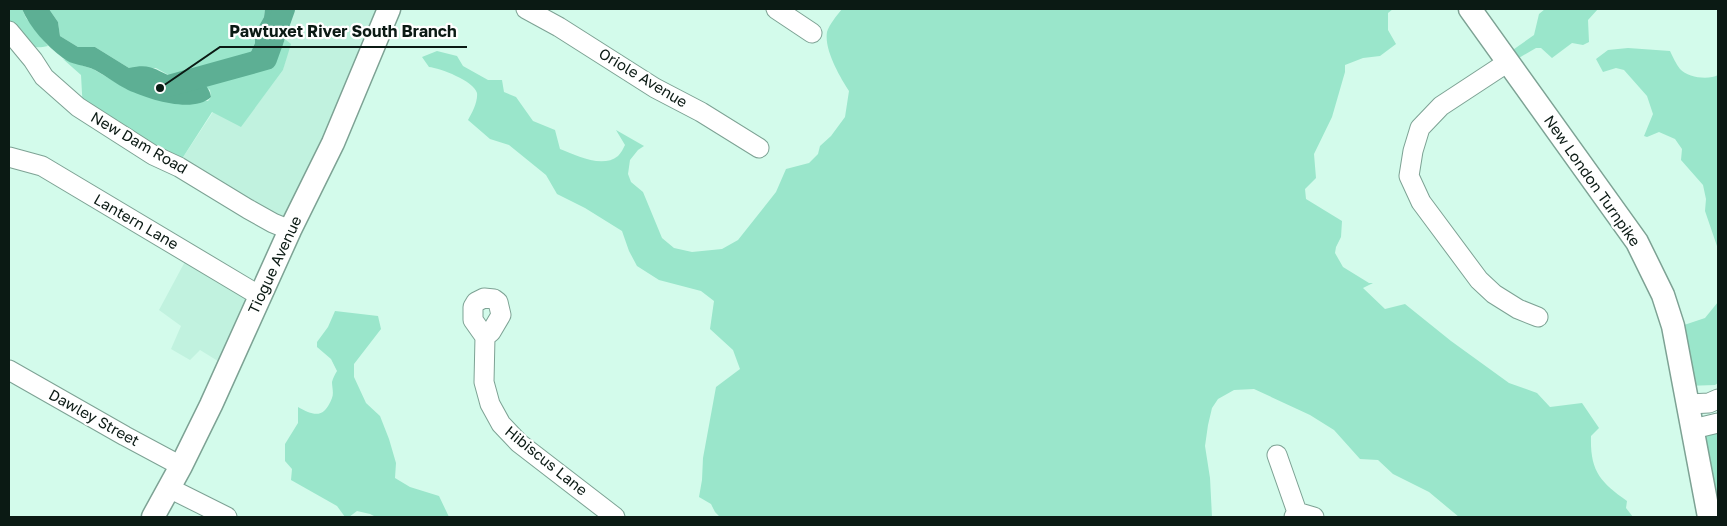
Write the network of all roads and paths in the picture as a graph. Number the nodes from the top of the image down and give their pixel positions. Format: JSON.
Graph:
{"nodes":[{"id":1,"x":389,"y":9,"type":"edge"},
{"id":2,"x":526,"y":9,"type":"edge"},
{"id":3,"x":776,"y":9,"type":"edge"},
{"id":4,"x":1470,"y":9,"type":"edge"},
{"id":5,"x":9,"y":31,"type":"edge"},
{"id":6,"x":812,"y":33,"type":"dead end"},
{"id":7,"x":1508,"y":62,"type":"junction"},
{"id":8,"x":759,"y":148,"type":"dead end"},
{"id":9,"x":9,"y":157,"type":"edge"},
{"id":10,"x":290,"y":230,"type":"junction"},
{"id":11,"x":260,"y":296,"type":"junction"},
{"id":12,"x":1538,"y":317,"type":"dead end"},
{"id":13,"x":485,"y":337,"type":"dead end"},
{"id":14,"x":9,"y":370,"type":"edge"},
{"id":15,"x":1718,"y":399,"type":"edge"},
{"id":16,"x":1689,"y":404,"type":"junction"},
{"id":17,"x":1718,"y":423,"type":"edge"},
{"id":18,"x":1692,"y":430,"type":"junction"},
{"id":19,"x":1277,"y":455,"type":"dead end"},
{"id":20,"x":181,"y":466,"type":"junction"},
{"id":21,"x":169,"y":488,"type":"junction"},
{"id":22,"x":1302,"y":515,"type":"edge"},
{"id":23,"x":153,"y":517,"type":"edge"},
{"id":24,"x":227,"y":517,"type":"edge"},
{"id":25,"x":615,"y":517,"type":"edge"},
{"id":26,"x":1709,"y":517,"type":"edge"}],
"edges":[{"from":1,"to":10,"type":"main road","name":"Tiogue Avenue"},
{"from":2,"to":8,"type":"street","name":"Oriole Avenue"},
{"from":3,"to":6,"type":"street"},
{"from":4,"to":7,"type":"main road","name":"New London Turnpike"},
{"from":5,"to":10,"type":"street","name":"New Dam Road"},
{"from":7,"to":12,"type":"street"},
{"from":7,"to":16,"type":"main road","name":"New London Turnpike"},
{"from":9,"to":11,"type":"street","name":"Lantern Lane"},
{"from":10,"to":11,"type":"main road","name":"Tiogue Avenue"},
{"from":11,"to":20,"type":"main road","name":"Tiogue Avenue"},
{"from":13,"to":25,"type":"street","name":"Hibiscus Lane"},
{"from":14,"to":20,"type":"street","name":"Dawley Street"},
{"from":15,"to":16,"type":"street"},
{"from":16,"to":18,"type":"main road","name":"New London Turnpike"},
{"from":17,"to":18,"type":"street"},
{"from":18,"to":26,"type":"main road","name":"New London Turnpike"},
{"from":19,"to":22,"type":"street"},
{"from":20,"to":21,"type":"main road","name":"Tiogue Avenue"},
{"from":21,"to":23,"type":"main road","name":"Tiogue Avenue"},
{"from":21,"to":24,"type":"street"}]}
